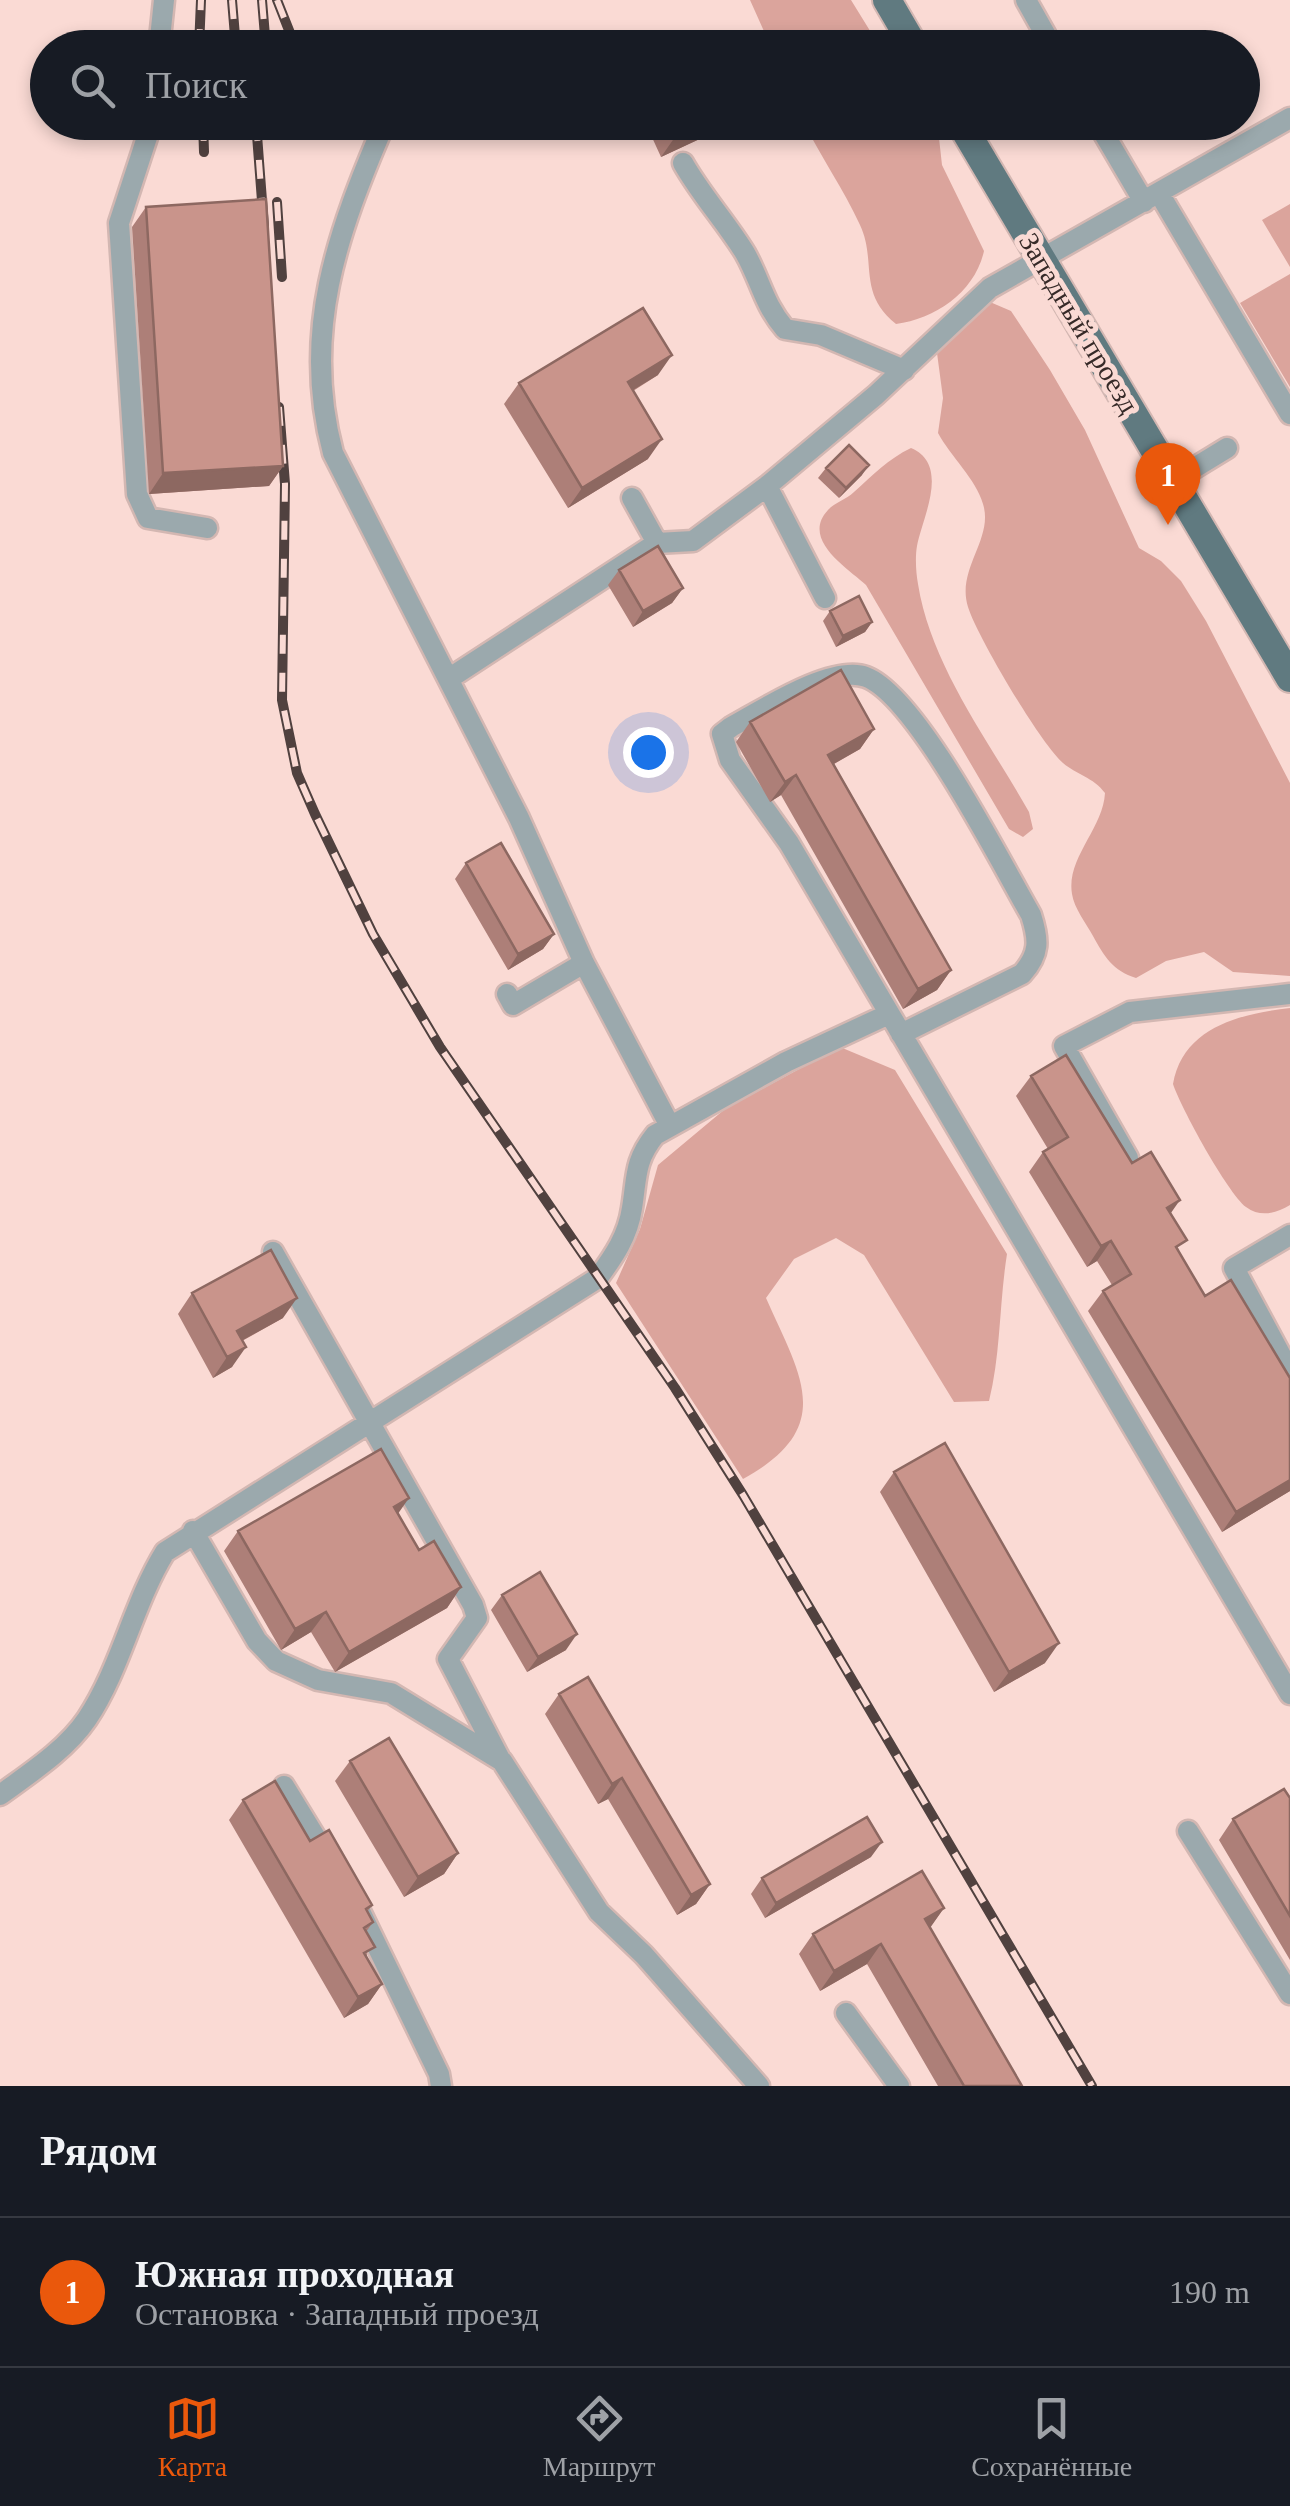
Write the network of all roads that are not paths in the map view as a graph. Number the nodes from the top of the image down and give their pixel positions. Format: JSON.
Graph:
{"nodes":[{"id":1,"x":164,"y":0,"type":"edge"},
{"id":2,"x":887,"y":0,"type":"edge"},
{"id":3,"x":1026,"y":0,"type":"edge"},
{"id":4,"x":162,"y":30,"type":"edge"},
{"id":5,"x":905,"y":30,"type":"edge"},
{"id":6,"x":1044,"y":30,"type":"edge"},
{"id":7,"x":1290,"y":118,"type":"edge"},
{"id":8,"x":1260,"y":135,"type":"edge"},
{"id":9,"x":146,"y":140,"type":"edge"},
{"id":10,"x":378,"y":140,"type":"edge"},
{"id":11,"x":971,"y":140,"type":"edge"},
{"id":12,"x":1110,"y":140,"type":"edge"},
{"id":13,"x":1252,"y":140,"type":"edge"},
{"id":14,"x":683,"y":163,"type":"dead end"},
{"id":15,"x":1151,"y":198,"type":"junction"},
{"id":16,"x":1042,"y":260,"type":"junction"},
{"id":17,"x":904,"y":370,"type":"junction"},
{"id":18,"x":1290,"y":414,"type":"edge"},
{"id":19,"x":1226,"y":448,"type":"dead end"},
{"id":20,"x":1173,"y":480,"type":"junction"},
{"id":21,"x":767,"y":486,"type":"junction"},
{"id":22,"x":632,"y":498,"type":"dead end"},
{"id":23,"x":207,"y":528,"type":"dead end"},
{"id":24,"x":656,"y":542,"type":"junction"},
{"id":25,"x":825,"y":598,"type":"dead end"},
{"id":26,"x":450,"y":678,"type":"junction"},
{"id":27,"x":1290,"y":678,"type":"edge"},
{"id":28,"x":584,"y":963,"type":"junction"},
{"id":29,"x":507,"y":994,"type":"dead end"},
{"id":30,"x":1290,"y":994,"type":"edge"},
{"id":31,"x":889,"y":1014,"type":"junction"},
{"id":32,"x":901,"y":1034,"type":"junction"},
{"id":33,"x":670,"y":1126,"type":"junction"},
{"id":34,"x":1128,"y":1158,"type":"edge"},
{"id":35,"x":1290,"y":1235,"type":"edge"},
{"id":36,"x":273,"y":1252,"type":"edge"},
{"id":37,"x":1290,"y":1372,"type":"edge"},
{"id":38,"x":370,"y":1420,"type":"junction"},
{"id":39,"x":193,"y":1531,"type":"junction"},
{"id":40,"x":1290,"y":1694,"type":"edge"},
{"id":41,"x":502,"y":1762,"type":"junction"},
{"id":42,"x":284,"y":1786,"type":"dead end"},
{"id":43,"x":0,"y":1794,"type":"edge"},
{"id":44,"x":1188,"y":1830,"type":"dead end"},
{"id":45,"x":1290,"y":1994,"type":"edge"},
{"id":46,"x":846,"y":2013,"type":"dead end"},
{"id":47,"x":441,"y":2086,"type":"edge"},
{"id":48,"x":758,"y":2086,"type":"edge"},
{"id":49,"x":900,"y":2086,"type":"edge"}],
"edges":[{"from":1,"to":4,"type":"lane"},
{"from":2,"to":5,"type":"main road"},
{"from":3,"to":6,"type":"lane"},
{"from":7,"to":8,"type":"lane"},
{"from":9,"to":23,"type":"lane"},
{"from":10,"to":26,"type":"lane"},
{"from":11,"to":16,"type":"main road","name":"Западный проезд"},
{"from":12,"to":15,"type":"lane"},
{"from":13,"to":15,"type":"lane"},
{"from":14,"to":17,"type":"lane"},
{"from":15,"to":16,"type":"lane"},
{"from":15,"to":18,"type":"lane"},
{"from":16,"to":17,"type":"lane"},
{"from":16,"to":20,"type":"main road","name":"Западный проезд"},
{"from":17,"to":21,"type":"lane"},
{"from":19,"to":20,"type":"lane"},
{"from":20,"to":27,"type":"main road","name":"Западный проезд"},
{"from":21,"to":24,"type":"lane"},
{"from":21,"to":25,"type":"lane"},
{"from":22,"to":24,"type":"lane"},
{"from":24,"to":26,"type":"lane"},
{"from":26,"to":28,"type":"lane"},
{"from":28,"to":29,"type":"lane"},
{"from":28,"to":33,"type":"lane"},
{"from":30,"to":34,"type":"lane"},
{"from":31,"to":32,"type":"lane"},
{"from":31,"to":32,"type":"lane"},
{"from":31,"to":33,"type":"lane"},
{"from":32,"to":40,"type":"lane"},
{"from":33,"to":38,"type":"lane"},
{"from":35,"to":37,"type":"lane"},
{"from":36,"to":38,"type":"lane"},
{"from":38,"to":39,"type":"lane"},
{"from":38,"to":41,"type":"lane"},
{"from":39,"to":41,"type":"lane"},
{"from":39,"to":43,"type":"lane"},
{"from":41,"to":48,"type":"lane"},
{"from":42,"to":47,"type":"lane"},
{"from":44,"to":45,"type":"lane"},
{"from":46,"to":49,"type":"lane"}]}
